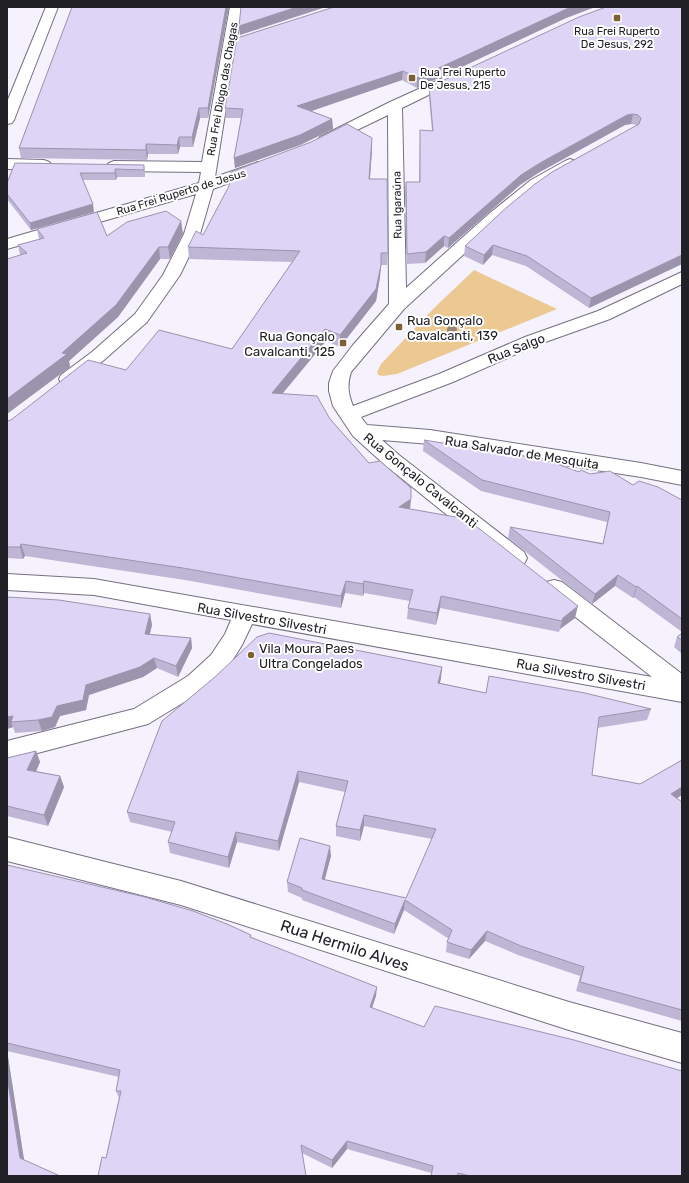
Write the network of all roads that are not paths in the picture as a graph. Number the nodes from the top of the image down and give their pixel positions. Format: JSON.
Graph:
{"nodes":[{"id":1,"x":61,"y":7,"type":"edge"},
{"id":2,"x":236,"y":7,"type":"edge"},
{"id":3,"x":51,"y":11,"type":"edge"},
{"id":4,"x":465,"y":72,"type":"edge"},
{"id":5,"x":395,"y":105,"type":"junction"},
{"id":6,"x":7,"y":120,"type":"edge"},
{"id":7,"x":313,"y":146,"type":"edge"},
{"id":8,"x":584,"y":156,"type":"edge"},
{"id":9,"x":270,"y":163,"type":"edge"},
{"id":10,"x":7,"y":164,"type":"edge"},
{"id":11,"x":60,"y":165,"type":"edge"},
{"id":12,"x":99,"y":166,"type":"edge"},
{"id":13,"x":209,"y":167,"type":"junction"},
{"id":14,"x":206,"y":186,"type":"junction"},
{"id":15,"x":7,"y":244,"type":"edge"},
{"id":16,"x":682,"y":277,"type":"edge"},
{"id":17,"x":398,"y":306,"type":"junction"},
{"id":18,"x":56,"y":388,"type":"edge"},
{"id":19,"x":354,"y":423,"type":"junction"},
{"id":20,"x":408,"y":436,"type":"junction"},
{"id":21,"x":392,"y":460,"type":"junction"},
{"id":22,"x":682,"y":478,"type":"edge"},
{"id":23,"x":7,"y":582,"type":"edge"},
{"id":24,"x":245,"y":615,"type":"junction"},
{"id":25,"x":682,"y":687,"type":"edge"},
{"id":26,"x":682,"y":692,"type":"edge"},
{"id":27,"x":7,"y":751,"type":"edge"},
{"id":28,"x":7,"y":849,"type":"edge"},
{"id":29,"x":682,"y":1048,"type":"edge"}],
"edges":[{"from":1,"to":3,"type":"street"},
{"from":2,"to":13,"type":"street","name":"Rua Frei Diogo das Chagas"},
{"from":3,"to":6,"type":"street"},
{"from":4,"to":5,"type":"street"},
{"from":5,"to":7,"type":"street"},
{"from":5,"to":17,"type":"street","name":"Rua Igaraúna"},
{"from":8,"to":17,"type":"street","name":"Rua Gonçalo Cavalcanti"},
{"from":9,"to":14,"type":"street","name":"Rua Frei Ruperto de Jesus"},
{"from":10,"to":11,"type":"street"},
{"from":12,"to":13,"type":"street"},
{"from":13,"to":14,"type":"street","name":"Rua Frei Diogo das Chagas"},
{"from":14,"to":15,"type":"street","name":"Rua Frei Ruperto de Jesus"},
{"from":14,"to":18,"type":"street","name":"Rua Frei Diogo das Chagas"},
{"from":16,"to":19,"type":"street","name":"Rua Salgo"},
{"from":17,"to":19,"type":"street","name":"Rua Gonçalo Cavalcanti"},
{"from":19,"to":20,"type":"street","name":"Rua Salvador de Mesquita"},
{"from":19,"to":21,"type":"street","name":"Rua Gonçalo Cavalcanti"},
{"from":20,"to":21,"type":"street"},
{"from":20,"to":22,"type":"street","name":"Rua Salvador de Mesquita"},
{"from":21,"to":25,"type":"street","name":"Rua Gonçalo Cavalcanti"},
{"from":23,"to":24,"type":"street","name":"Rua Silvestro Silvestri"},
{"from":24,"to":26,"type":"street","name":"Rua Silvestro Silvestri"},
{"from":24,"to":27,"type":"street"},
{"from":28,"to":29,"type":"street","name":"Rua Hermilo Alves"}]}
